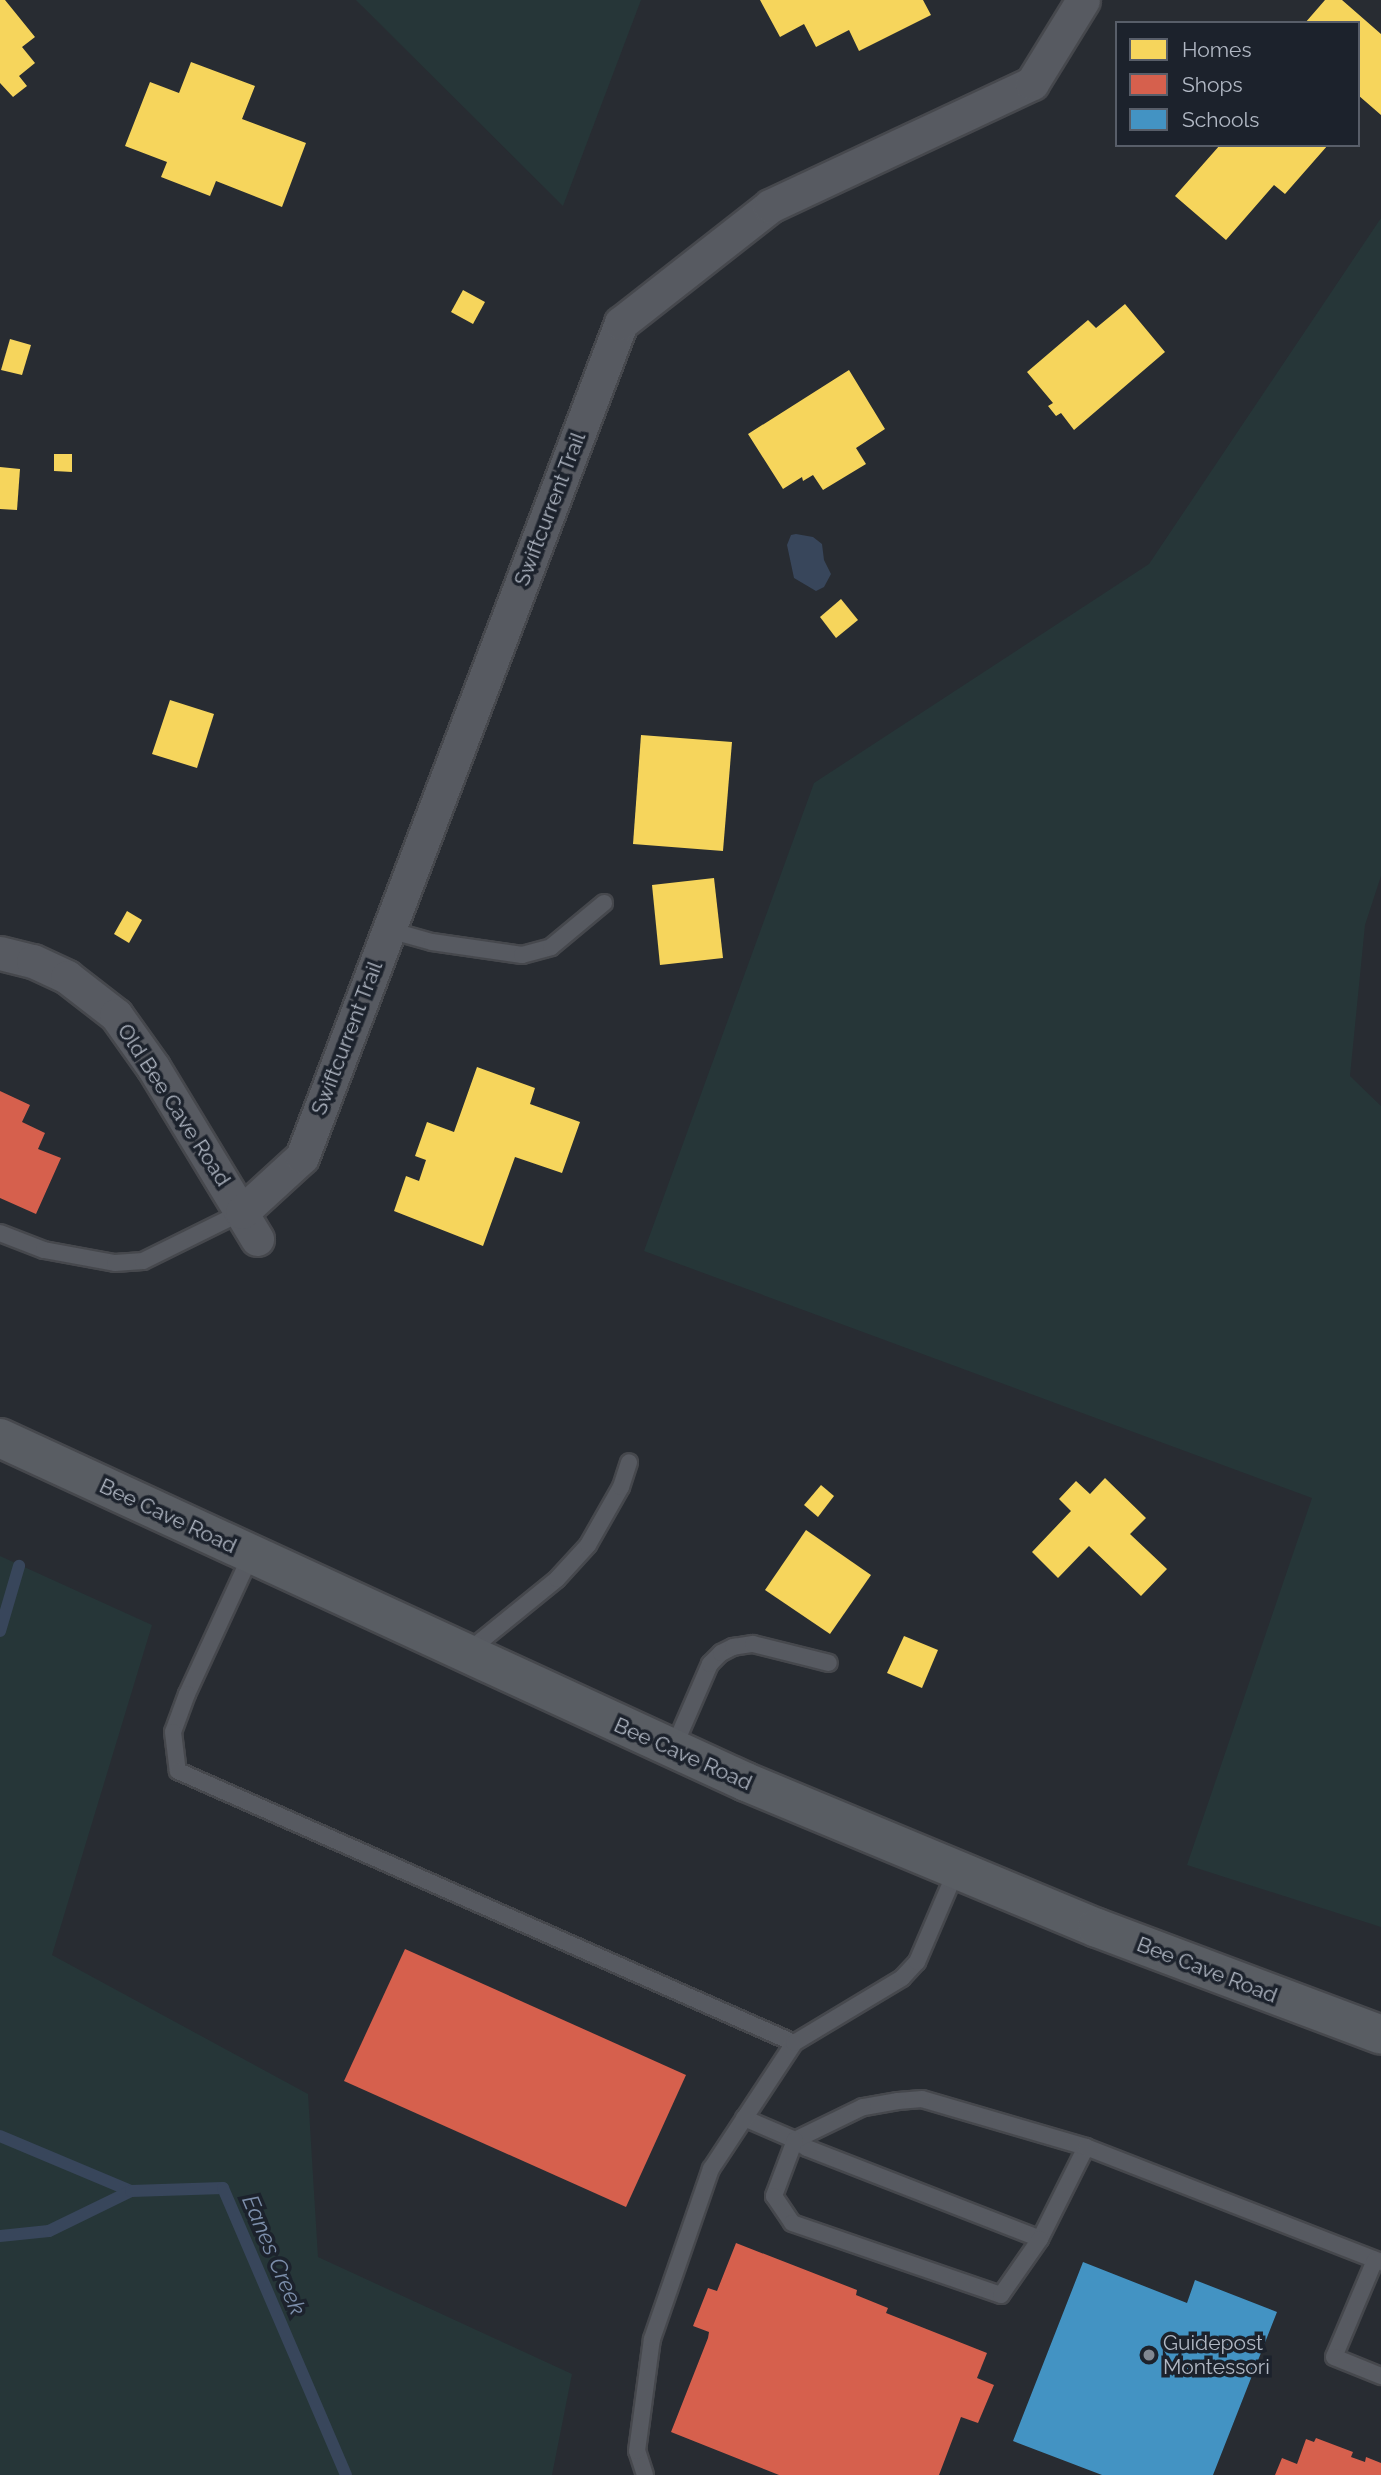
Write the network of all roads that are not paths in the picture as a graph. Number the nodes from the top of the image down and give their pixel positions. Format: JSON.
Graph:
{"nodes":[{"id":1,"x":1083,"y":0,"type":"edge"},
{"id":2,"x":604,"y":903,"type":"dead end"},
{"id":3,"x":389,"y":930,"type":"junction"},
{"id":4,"x":0,"y":953,"type":"edge"},
{"id":5,"x":250,"y":1226,"type":"junction"},
{"id":6,"x":0,"y":1233,"type":"edge"},
{"id":7,"x":0,"y":1438,"type":"edge"},
{"id":8,"x":629,"y":1462,"type":"dead end"},
{"id":9,"x":251,"y":1555,"type":"junction"},
{"id":10,"x":464,"y":1654,"type":"junction"},
{"id":11,"x":829,"y":1663,"type":"dead end"},
{"id":12,"x":673,"y":1749,"type":"junction"},
{"id":13,"x":956,"y":1871,"type":"junction"},
{"id":14,"x":1381,"y":2035,"type":"edge"},
{"id":15,"x":794,"y":2043,"type":"junction"},
{"id":16,"x":744,"y":2118,"type":"junction"},
{"id":17,"x":794,"y":2140,"type":"junction"},
{"id":18,"x":1086,"y":2147,"type":"junction"},
{"id":19,"x":1040,"y":2239,"type":"junction"},
{"id":20,"x":1378,"y":2261,"type":"edge"},
{"id":21,"x":1381,"y":2376,"type":"edge"},
{"id":22,"x":645,"y":2475,"type":"edge"}],
"edges":[{"from":1,"to":3,"type":"street","name":"Swiftcurrent Trail"},
{"from":2,"to":3,"type":"lane"},
{"from":3,"to":5,"type":"street","name":"Swiftcurrent Trail"},
{"from":4,"to":5,"type":"street","name":"Old Bee Cave Road"},
{"from":5,"to":6,"type":"lane"},
{"from":7,"to":9,"type":"main road","name":"Bee Cave Road"},
{"from":8,"to":10,"type":"lane"},
{"from":9,"to":10,"type":"main road","name":"Bee Cave Road"},
{"from":9,"to":15,"type":"lane"},
{"from":10,"to":12,"type":"main road","name":"Bee Cave Road"},
{"from":11,"to":12,"type":"lane"},
{"from":12,"to":13,"type":"main road","name":"Bee Cave Road"},
{"from":13,"to":14,"type":"main road","name":"Bee Cave Road"},
{"from":13,"to":15,"type":"lane"},
{"from":15,"to":16,"type":"lane"},
{"from":16,"to":17,"type":"lane"},
{"from":16,"to":22,"type":"lane"},
{"from":17,"to":18,"type":"lane"},
{"from":17,"to":19,"type":"lane"},
{"from":17,"to":19,"type":"lane"},
{"from":18,"to":19,"type":"lane"},
{"from":18,"to":20,"type":"lane"},
{"from":20,"to":21,"type":"lane"}]}
